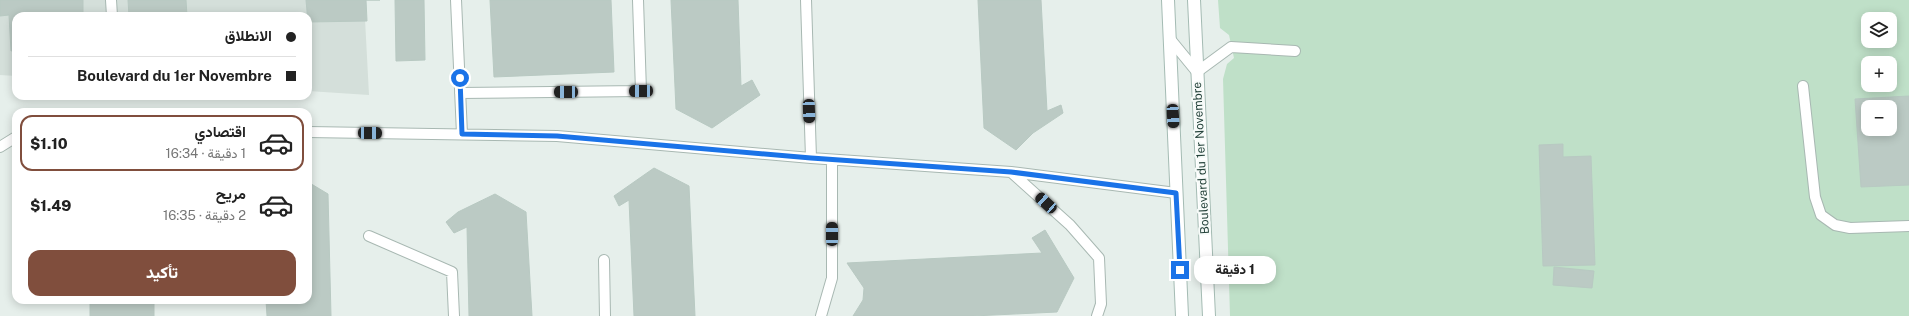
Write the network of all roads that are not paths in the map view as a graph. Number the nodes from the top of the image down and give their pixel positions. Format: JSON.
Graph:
{"nodes":[{"id":1,"x":111,"y":0,"type":"edge"},
{"id":2,"x":456,"y":0,"type":"edge"},
{"id":3,"x":638,"y":0,"type":"edge"},
{"id":4,"x":806,"y":0,"type":"edge"},
{"id":5,"x":1168,"y":0,"type":"edge"},
{"id":6,"x":1194,"y":0,"type":"edge"},
{"id":7,"x":112,"y":12,"type":"edge"},
{"id":8,"x":1170,"y":39,"type":"junction"},
{"id":9,"x":1295,"y":51,"type":"dead end"},
{"id":10,"x":1197,"y":72,"type":"junction"},
{"id":11,"x":1803,"y":86,"type":"dead end"},
{"id":12,"x":460,"y":93,"type":"junction"},
{"id":13,"x":312,"y":132,"type":"edge"},
{"id":14,"x":462,"y":134,"type":"junction"},
{"id":15,"x":12,"y":140,"type":"edge"},
{"id":16,"x":0,"y":147,"type":"edge"},
{"id":17,"x":811,"y":158,"type":"junction"},
{"id":18,"x":832,"y":160,"type":"junction"},
{"id":19,"x":1011,"y":172,"type":"junction"},
{"id":20,"x":1176,"y":193,"type":"junction"},
{"id":21,"x":1909,"y":226,"type":"edge"},
{"id":22,"x":369,"y":236,"type":"dead end"},
{"id":23,"x":604,"y":260,"type":"dead end"},
{"id":24,"x":454,"y":316,"type":"edge"},
{"id":25,"x":605,"y":316,"type":"edge"},
{"id":26,"x":821,"y":316,"type":"edge"},
{"id":27,"x":1097,"y":316,"type":"edge"},
{"id":28,"x":1182,"y":316,"type":"edge"},
{"id":29,"x":1209,"y":316,"type":"edge"}],
"edges":[{"from":1,"to":7,"type":"lane"},
{"from":2,"to":12,"type":"lane"},
{"from":3,"to":12,"type":"lane"},
{"from":4,"to":17,"type":"lane"},
{"from":5,"to":8,"type":"main road"},
{"from":6,"to":10,"type":"main road","name":"Boulevard du 1er Novembre"},
{"from":8,"to":10,"type":"lane"},
{"from":8,"to":20,"type":"main road"},
{"from":9,"to":10,"type":"lane"},
{"from":10,"to":29,"type":"main road","name":"Boulevard du 1er Novembre"},
{"from":11,"to":21,"type":"lane"},
{"from":12,"to":14,"type":"lane"},
{"from":13,"to":14,"type":"lane"},
{"from":14,"to":17,"type":"lane"},
{"from":15,"to":16,"type":"lane"},
{"from":17,"to":18,"type":"lane"},
{"from":18,"to":19,"type":"lane"},
{"from":18,"to":26,"type":"lane"},
{"from":19,"to":20,"type":"lane"},
{"from":19,"to":27,"type":"lane"},
{"from":20,"to":28,"type":"main road"},
{"from":22,"to":24,"type":"lane"},
{"from":23,"to":25,"type":"lane"}]}
